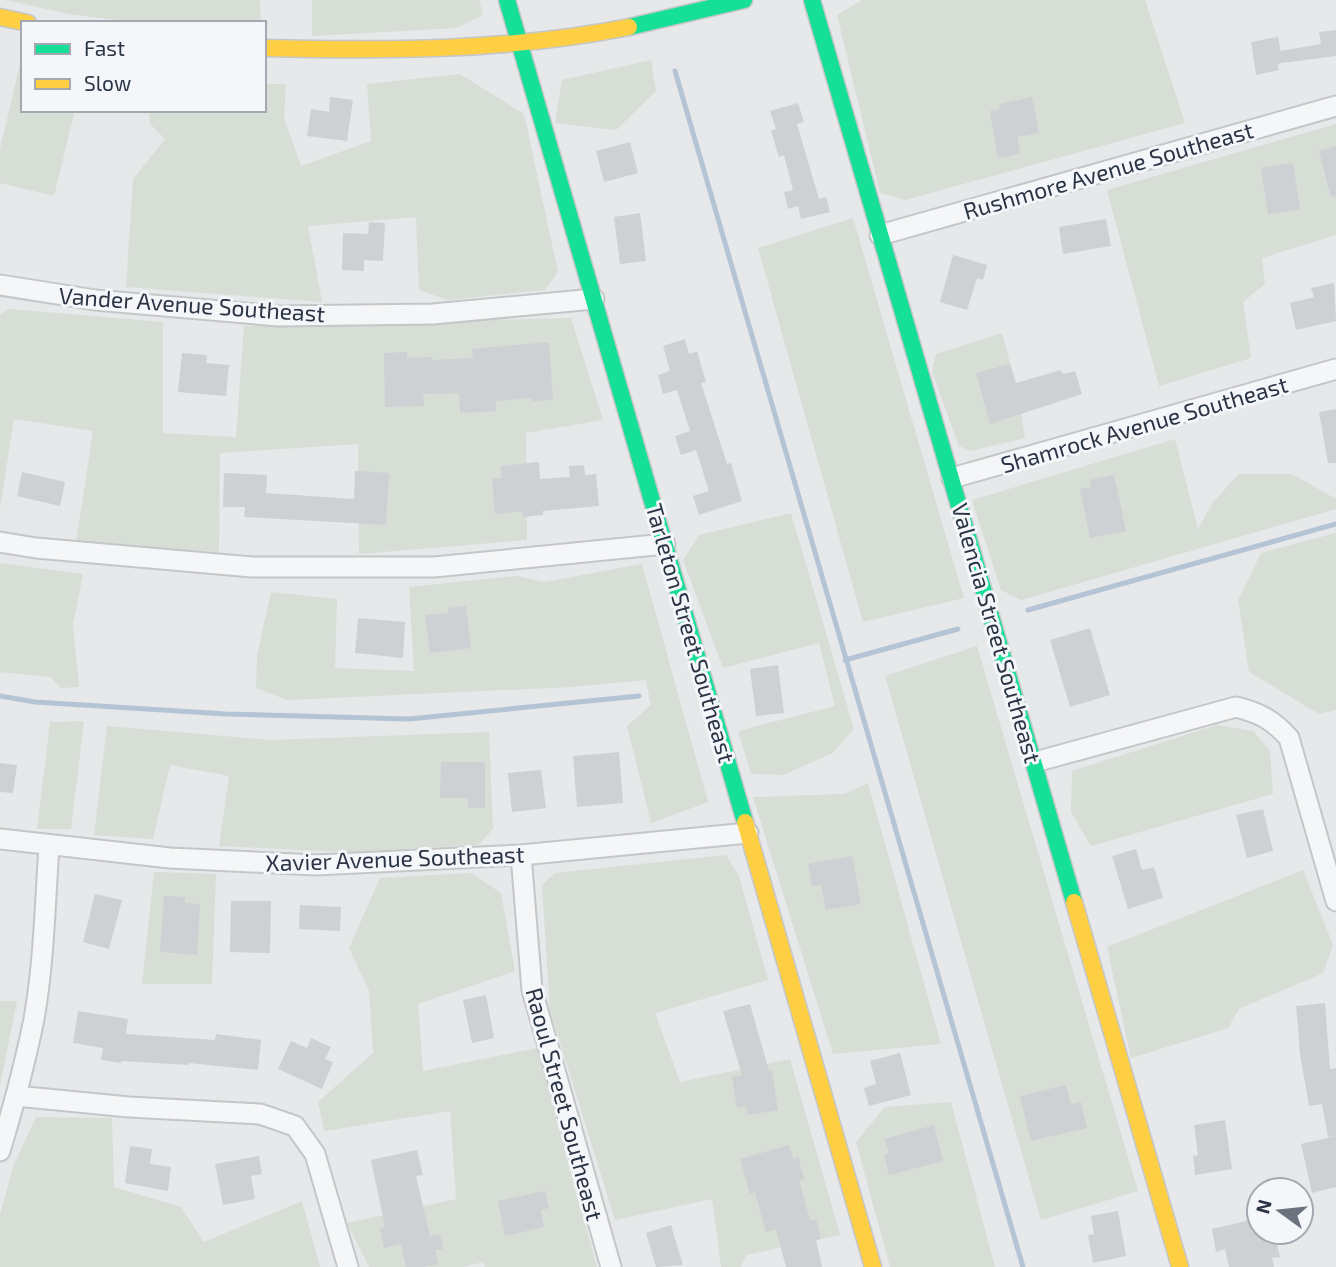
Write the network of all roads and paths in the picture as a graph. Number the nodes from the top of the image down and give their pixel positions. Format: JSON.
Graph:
{"nodes":[{"id":1,"x":507,"y":0,"type":"edge"},
{"id":2,"x":744,"y":0,"type":"edge"},
{"id":3,"x":812,"y":0,"type":"edge"},
{"id":4,"x":0,"y":17,"type":"edge"},
{"id":5,"x":21,"y":22,"type":"edge"},
{"id":6,"x":519,"y":42,"type":"junction"},
{"id":7,"x":266,"y":48,"type":"edge"},
{"id":8,"x":1336,"y":106,"type":"edge"},
{"id":9,"x":880,"y":235,"type":"junction"},
{"id":10,"x":0,"y":285,"type":"edge"},
{"id":11,"x":594,"y":299,"type":"junction"},
{"id":12,"x":1336,"y":369,"type":"edge"},
{"id":13,"x":952,"y":478,"type":"junction"},
{"id":14,"x":0,"y":542,"type":"edge"},
{"id":15,"x":665,"y":544,"type":"junction"},
{"id":16,"x":1035,"y":762,"type":"junction"},
{"id":17,"x":748,"y":833,"type":"junction"},
{"id":18,"x":0,"y":839,"type":"edge"},
{"id":19,"x":49,"y":846,"type":"junction"},
{"id":20,"x":521,"y":855,"type":"junction"},
{"id":21,"x":1336,"y":901,"type":"edge"},
{"id":22,"x":16,"y":1096,"type":"junction"},
{"id":23,"x":0,"y":1151,"type":"edge"},
{"id":24,"x":348,"y":1267,"type":"edge"},
{"id":25,"x":611,"y":1267,"type":"edge"},
{"id":26,"x":873,"y":1267,"type":"edge"},
{"id":27,"x":1180,"y":1267,"type":"edge"}],
"edges":[{"from":1,"to":6,"type":"street","name":"Tarleton Street Southeast"},
{"from":2,"to":6,"type":"street"},
{"from":3,"to":9,"type":"street","name":"Valencia Street Southeast"},
{"from":4,"to":5,"type":"street"},
{"from":6,"to":7,"type":"street"},
{"from":6,"to":11,"type":"street","name":"Tarleton Street Southeast"},
{"from":8,"to":9,"type":"street","name":"Rushmore Avenue Southeast"},
{"from":9,"to":13,"type":"street","name":"Valencia Street Southeast"},
{"from":10,"to":11,"type":"street","name":"Vander Avenue Southeast"},
{"from":11,"to":15,"type":"street","name":"Tarleton Street Southeast"},
{"from":12,"to":13,"type":"street","name":"Shamrock Avenue Southeast"},
{"from":13,"to":16,"type":"street","name":"Valencia Street Southeast"},
{"from":14,"to":15,"type":"street"},
{"from":15,"to":17,"type":"street","name":"Tarleton Street Southeast"},
{"from":16,"to":21,"type":"street"},
{"from":16,"to":27,"type":"street","name":"Valencia Street Southeast"},
{"from":17,"to":20,"type":"street","name":"Xavier Avenue Southeast"},
{"from":17,"to":26,"type":"street","name":"Tarleton Street Southeast"},
{"from":18,"to":19,"type":"street","name":"Xavier Avenue Southeast"},
{"from":19,"to":20,"type":"street","name":"Xavier Avenue Southeast"},
{"from":19,"to":22,"type":"street"},
{"from":20,"to":25,"type":"street","name":"Raoul Street Southeast"},
{"from":22,"to":23,"type":"street"},
{"from":22,"to":24,"type":"street"}]}
